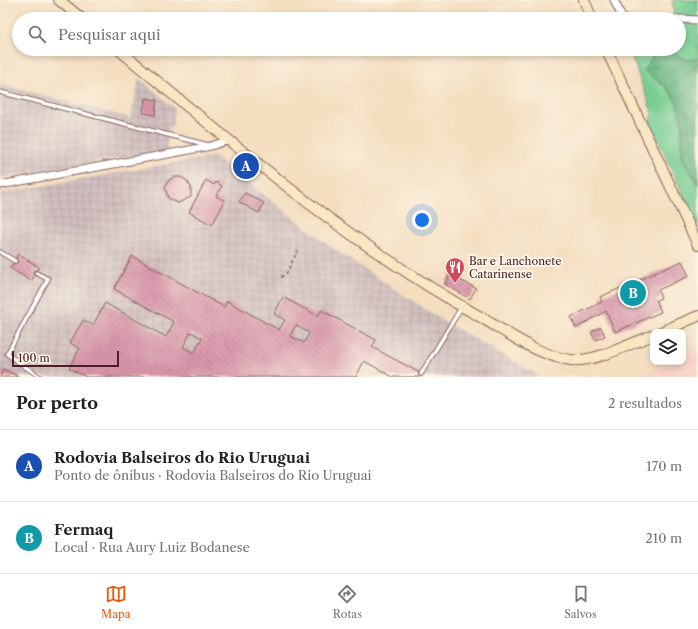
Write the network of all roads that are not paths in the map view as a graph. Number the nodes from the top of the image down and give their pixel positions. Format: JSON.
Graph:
{"nodes":[{"id":1,"x":59,"y":0,"type":"edge"},
{"id":2,"x":584,"y":0,"type":"edge"},
{"id":3,"x":614,"y":0,"type":"edge"},
{"id":4,"x":74,"y":12,"type":"edge"},
{"id":5,"x":589,"y":12,"type":"edge"},
{"id":6,"x":620,"y":12,"type":"edge"},
{"id":7,"x":686,"y":19,"type":"edge"},
{"id":8,"x":698,"y":20,"type":"edge"},
{"id":9,"x":127,"y":56,"type":"edge"},
{"id":10,"x":609,"y":56,"type":"edge"},
{"id":11,"x":0,"y":92,"type":"edge"},
{"id":12,"x":229,"y":140,"type":"junction"},
{"id":13,"x":211,"y":146,"type":"junction"},
{"id":14,"x":0,"y":185,"type":"edge"},
{"id":15,"x":698,"y":245,"type":"edge"},
{"id":16,"x":0,"y":252,"type":"edge"},
{"id":17,"x":14,"y":261,"type":"dead end"},
{"id":18,"x":36,"y":272,"type":"dead end"},
{"id":19,"x":461,"y":307,"type":"junction"},
{"id":20,"x":698,"y":307,"type":"edge"},
{"id":21,"x":696,"y":318,"type":"edge"},
{"id":22,"x":668,"y":329,"type":"edge"},
{"id":23,"x":650,"y":336,"type":"edge"},
{"id":24,"x":421,"y":374,"type":"dead end"},
{"id":25,"x":40,"y":377,"type":"edge"}],
"edges":[{"from":1,"to":4,"type":"main road"},
{"from":2,"to":5,"type":"main road"},
{"from":3,"to":6,"type":"street"},
{"from":7,"to":8,"type":"street"},
{"from":9,"to":12,"type":"main road"},
{"from":10,"to":15,"type":"main road"},
{"from":11,"to":13,"type":"lane"},
{"from":12,"to":13,"type":"street"},
{"from":12,"to":19,"type":"main road"},
{"from":13,"to":14,"type":"street"},
{"from":16,"to":17,"type":"lane"},
{"from":18,"to":25,"type":"lane"},
{"from":19,"to":23,"type":"main road"},
{"from":19,"to":24,"type":"lane"},
{"from":20,"to":21,"type":"main road"},
{"from":21,"to":22,"type":"main road"}]}
